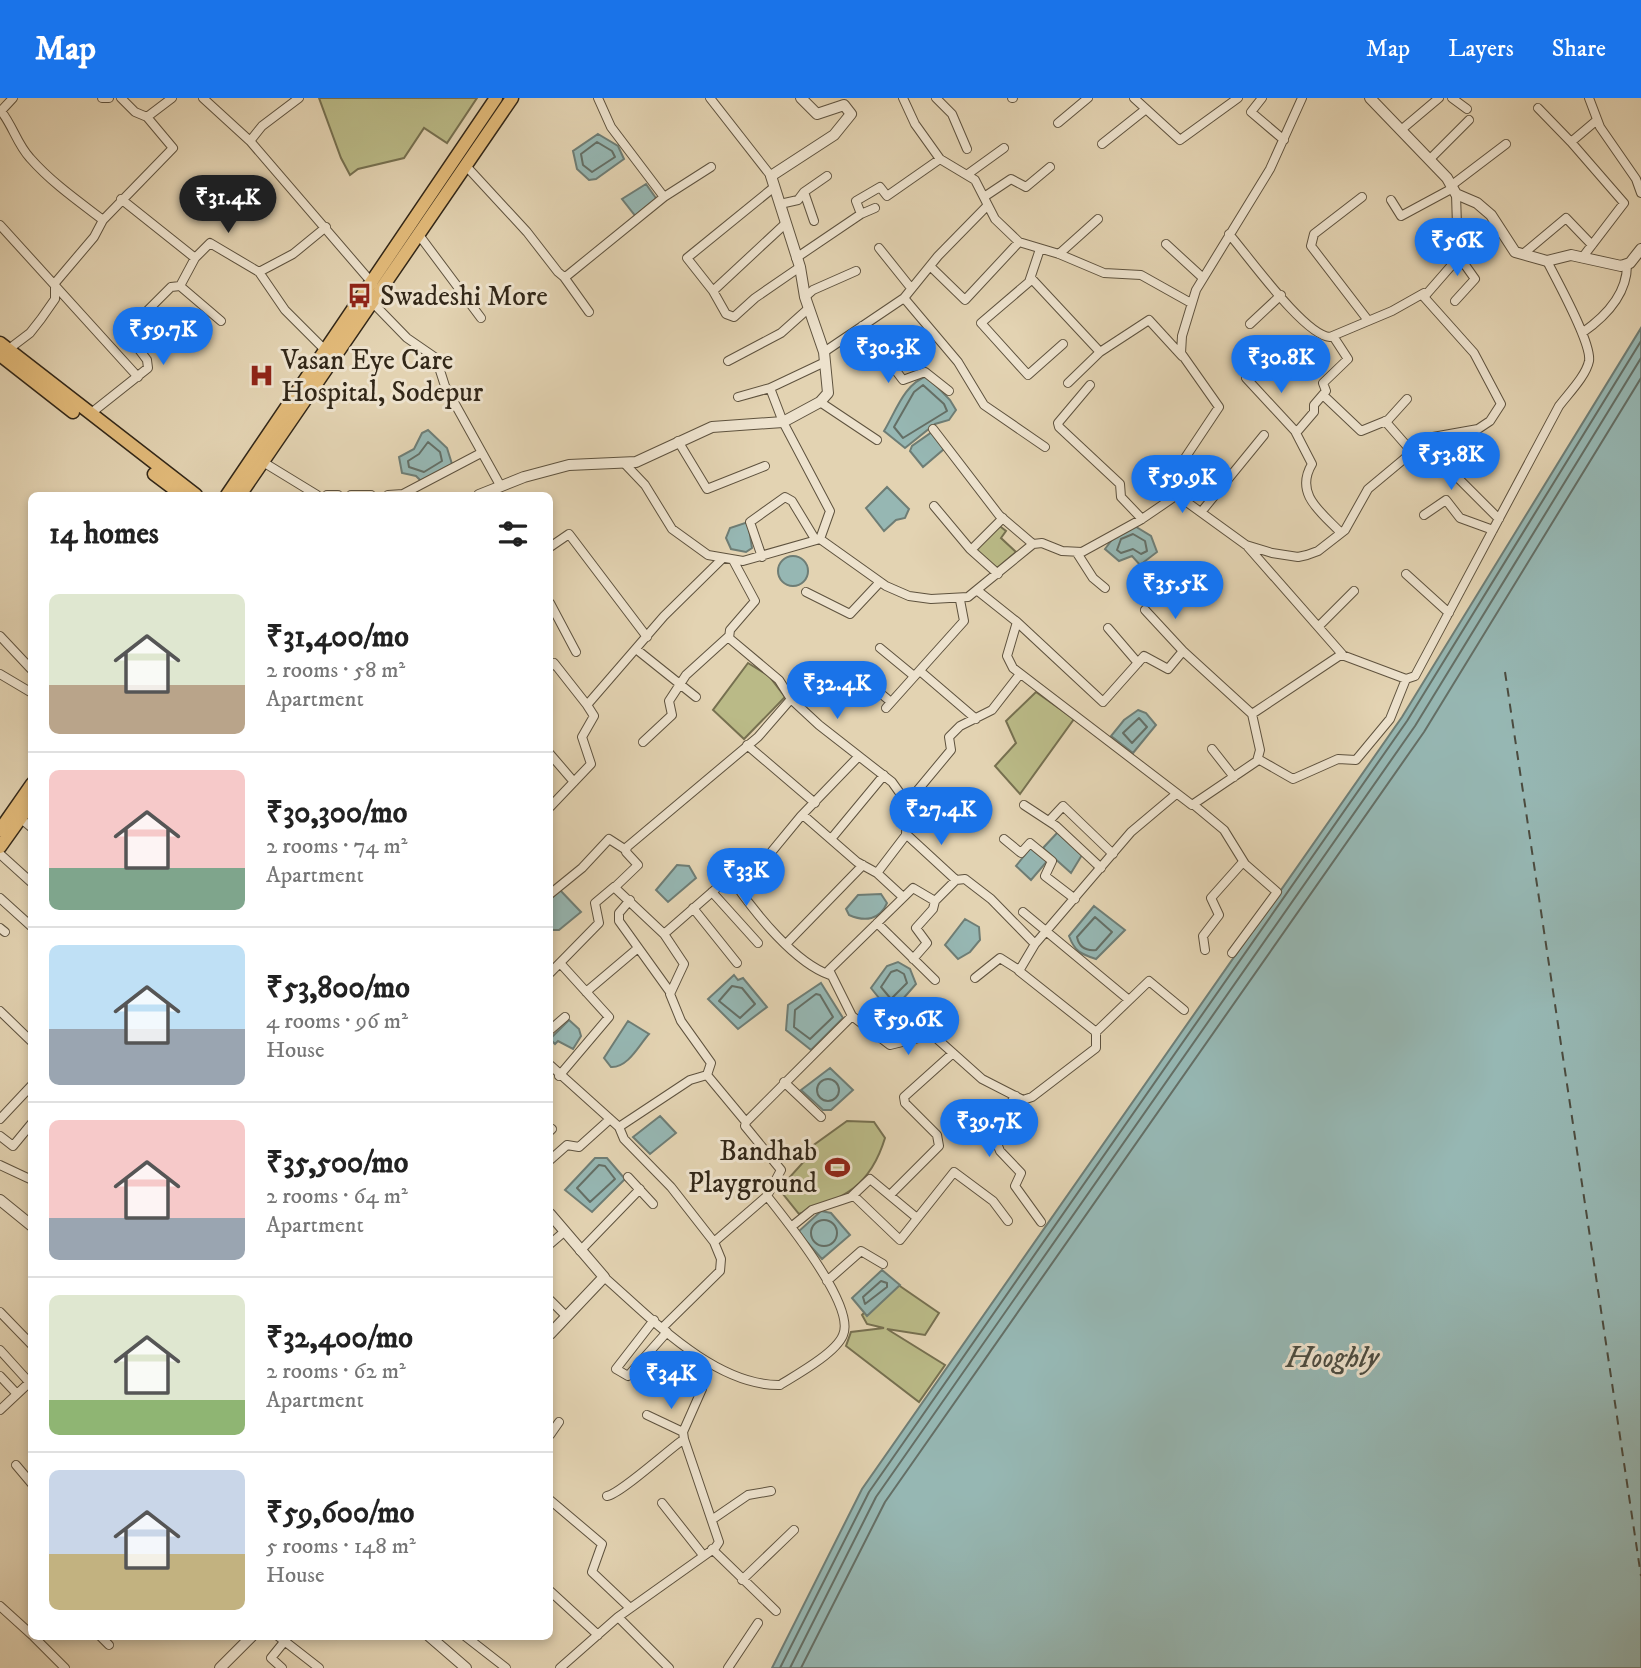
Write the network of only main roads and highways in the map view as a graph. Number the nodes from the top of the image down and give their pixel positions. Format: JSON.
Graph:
{"nodes":[{"id":1,"x":496,"y":98,"type":"edge"},
{"id":2,"x":512,"y":98,"type":"edge"},
{"id":3,"x":372,"y":293,"type":"junction"},
{"id":4,"x":2,"y":352,"type":"edge"},
{"id":5,"x":178,"y":492,"type":"edge"},
{"id":6,"x":192,"y":492,"type":"edge"},
{"id":7,"x":229,"y":492,"type":"edge"},
{"id":8,"x":242,"y":492,"type":"edge"},
{"id":9,"x":28,"y":790,"type":"edge"},
{"id":10,"x":28,"y":807,"type":"edge"},
{"id":11,"x":0,"y":830,"type":"edge"},
{"id":12,"x":0,"y":847,"type":"edge"}],
"edges":[{"from":1,"to":3,"type":"main road"},
{"from":2,"to":3,"type":"main road"},
{"from":3,"to":7,"type":"main road"},
{"from":3,"to":8,"type":"main road"},
{"from":4,"to":5,"type":"main road"},
{"from":4,"to":6,"type":"main road"},
{"from":9,"to":11,"type":"main road"},
{"from":10,"to":12,"type":"main road"}]}
